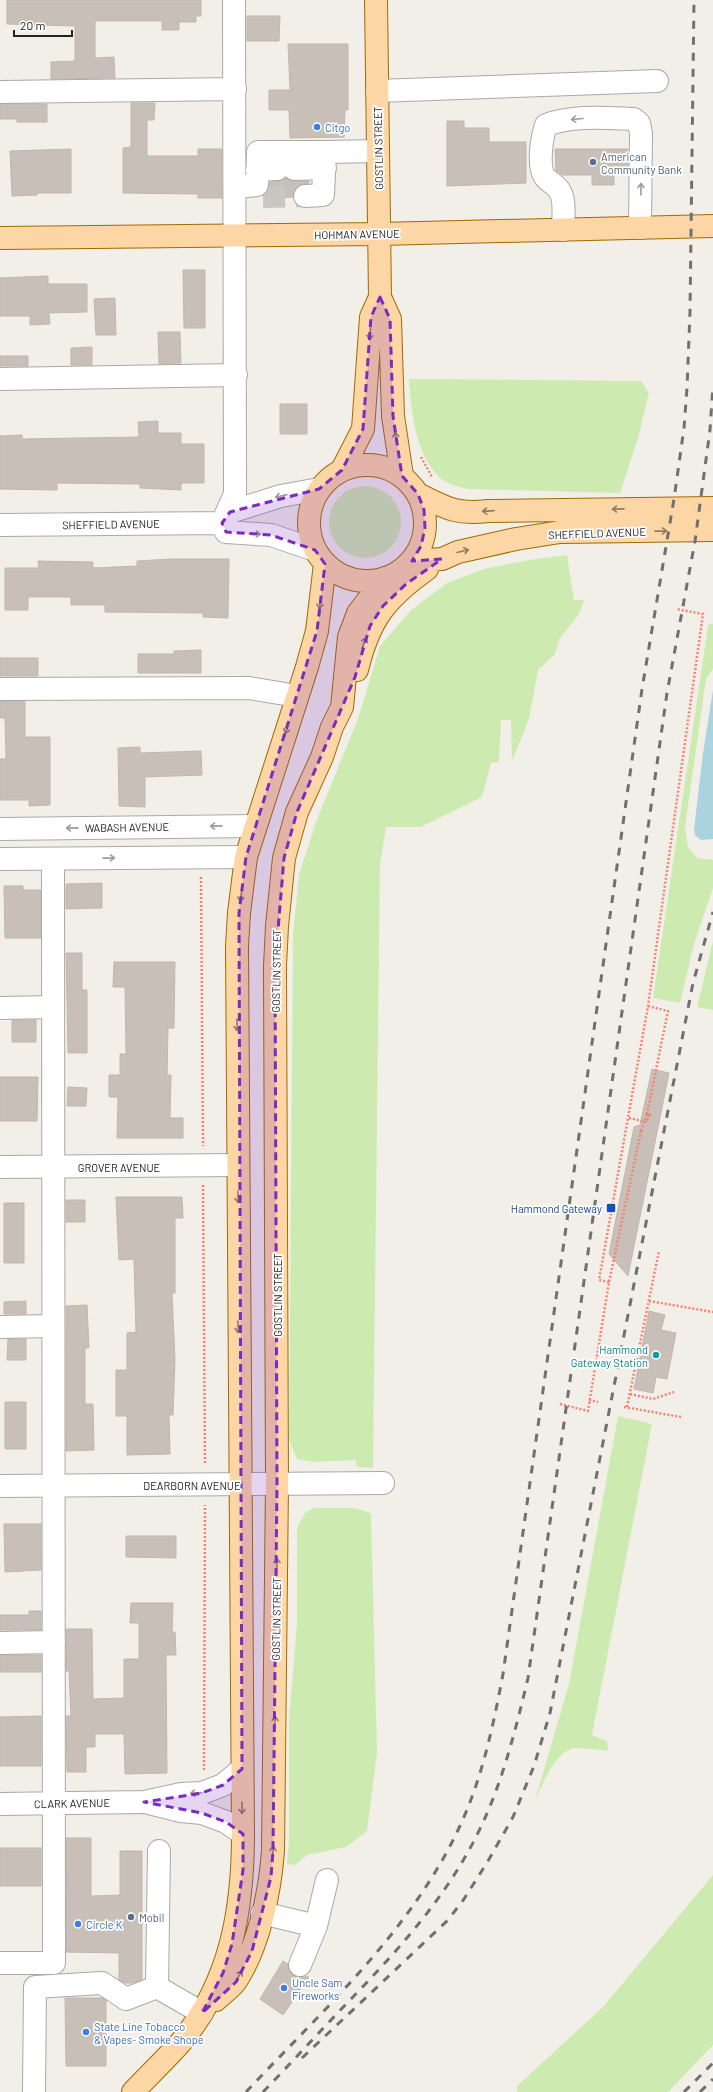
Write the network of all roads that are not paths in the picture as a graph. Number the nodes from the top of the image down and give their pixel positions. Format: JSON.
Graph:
{"nodes":[{"id":1,"x":234,"y":0,"type":"edge"},
{"id":2,"x":376,"y":0,"type":"edge"},
{"id":3,"x":657,"y":81,"type":"dead end"},
{"id":4,"x":234,"y":89,"type":"junction"},
{"id":5,"x":377,"y":91,"type":"junction"},
{"id":6,"x":0,"y":92,"type":"edge"},
{"id":7,"x":378,"y":152,"type":"junction"},
{"id":8,"x":325,"y":160,"type":"junction"},
{"id":9,"x":270,"y":178,"type":"junction"},
{"id":10,"x":235,"y":187,"type":"junction"},
{"id":11,"x":305,"y":196,"type":"tunnel mouth"},
{"id":12,"x":713,"y":226,"type":"edge"},
{"id":13,"x":640,"y":228,"type":"junction"},
{"id":14,"x":563,"y":230,"type":"junction"},
{"id":15,"x":379,"y":234,"type":"junction"},
{"id":16,"x":235,"y":236,"type":"junction"},
{"id":17,"x":0,"y":238,"type":"edge"},
{"id":18,"x":380,"y":297,"type":"junction"},
{"id":19,"x":236,"y":374,"type":"junction"},
{"id":20,"x":0,"y":379,"type":"edge"},
{"id":21,"x":342,"y":470,"type":"junction"},
{"id":22,"x":402,"y":476,"type":"junction"},
{"id":23,"x":319,"y":489,"type":"junction"},
{"id":24,"x":418,"y":494,"type":"junction"},
{"id":25,"x":713,"y":508,"type":"edge"},
{"id":26,"x":222,"y":522,"type":"junction"},
{"id":27,"x":0,"y":526,"type":"edge"},
{"id":28,"x":713,"y":530,"type":"edge"},
{"id":29,"x":320,"y":557,"type":"junction"},
{"id":30,"x":442,"y":559,"type":"junction"},
{"id":31,"x":412,"y":561,"type":"junction"},
{"id":32,"x":385,"y":578,"type":"junction"},
{"id":33,"x":0,"y":689,"type":"edge"},
{"id":34,"x":297,"y":696,"type":"junction"},
{"id":35,"x":342,"y":707,"type":"junction"},
{"id":36,"x":255,"y":826,"type":"junction"},
{"id":37,"x":0,"y":829,"type":"edge"},
{"id":38,"x":246,"y":857,"type":"junction"},
{"id":39,"x":0,"y":859,"type":"edge"},
{"id":40,"x":53,"y":859,"type":"junction"},
{"id":41,"x":53,"y":1007,"type":"junction"},
{"id":42,"x":0,"y":1008,"type":"edge"},
{"id":43,"x":238,"y":1165,"type":"junction"},
{"id":44,"x":0,"y":1167,"type":"edge"},
{"id":45,"x":54,"y":1167,"type":"junction"},
{"id":46,"x":53,"y":1326,"type":"junction"},
{"id":47,"x":0,"y":1327,"type":"edge"},
{"id":48,"x":383,"y":1483,"type":"dead end"},
{"id":49,"x":239,"y":1484,"type":"junction"},
{"id":50,"x":277,"y":1484,"type":"junction"},
{"id":51,"x":0,"y":1486,"type":"edge"},
{"id":52,"x":54,"y":1486,"type":"junction"},
{"id":53,"x":54,"y":1642,"type":"junction"},
{"id":54,"x":0,"y":1643,"type":"edge"},
{"id":55,"x":242,"y":1770,"type":"junction"},
{"id":56,"x":144,"y":1802,"type":"junction"},
{"id":57,"x":0,"y":1804,"type":"edge"},
{"id":58,"x":54,"y":1804,"type":"junction"},
{"id":59,"x":243,"y":1834,"type":"junction"},
{"id":60,"x":159,"y":1851,"type":"dead end"},
{"id":61,"x":327,"y":1880,"type":"dead end"},
{"id":62,"x":262,"y":1912,"type":"junction"},
{"id":63,"x":316,"y":1926,"type":"junction"},
{"id":64,"x":0,"y":1963,"type":"edge"},
{"id":65,"x":300,"y":1965,"type":"dead end"},
{"id":66,"x":156,"y":1987,"type":"junction"},
{"id":67,"x":202,"y":2013,"type":"junction"},
{"id":68,"x":34,"y":2092,"type":"edge"},
{"id":69,"x":133,"y":2092,"type":"edge"}],
"edges":[{"from":1,"to":4,"type":"street"},
{"from":2,"to":5,"type":"main road","name":"GOSTLIN STREET"},
{"from":3,"to":5,"type":"street"},
{"from":4,"to":6,"type":"street"},
{"from":4,"to":10,"type":"street"},
{"from":5,"to":7,"type":"main road","name":"GOSTLIN STREET"},
{"from":7,"to":8,"type":"street"},
{"from":7,"to":15,"type":"main road","name":"GOSTLIN STREET"},
{"from":8,"to":9,"type":"street"},
{"from":8,"to":9,"type":"street"},
{"from":8,"to":11,"type":"street"},
{"from":9,"to":10,"type":"street"},
{"from":10,"to":16,"type":"street"},
{"from":12,"to":13,"type":"main road","name":"HOHMAN AVENUE"},
{"from":13,"to":14,"type":"main road","name":"HOHMAN AVENUE"},
{"from":13,"to":14,"type":"street","one_way":true},
{"from":14,"to":15,"type":"main road","name":"HOHMAN AVENUE"},
{"from":15,"to":16,"type":"main road","name":"HOHMAN AVENUE"},
{"from":15,"to":18,"type":"main road","name":"GOSTLIN STREET"},
{"from":16,"to":17,"type":"main road","name":"HOHMAN AVENUE"},
{"from":16,"to":19,"type":"street"},
{"from":18,"to":21,"type":"main road","name":"GOSTLIN STREET","one_way":true},
{"from":22,"to":18,"type":"main road","name":"GOSTLIN STREET","one_way":true},
{"from":19,"to":20,"type":"street"},
{"from":19,"to":26,"type":"street"},
{"from":21,"to":22,"type":"main road"},
{"from":21,"to":23,"type":"main road"},
{"from":22,"to":24,"type":"main road"},
{"from":23,"to":26,"type":"street","one_way":true},
{"from":23,"to":29,"type":"main road"},
{"from":25,"to":24,"type":"main road","name":"SHEFFIELD AVENUE","one_way":true},
{"from":24,"to":31,"type":"main road"},
{"from":26,"to":27,"type":"street","name":"SHEFFIELD AVENUE"},
{"from":26,"to":29,"type":"street","one_way":true},
{"from":30,"to":28,"type":"main road","name":"SHEFFIELD AVENUE","one_way":true},
{"from":29,"to":32,"type":"main road"},
{"from":29,"to":34,"type":"main road","name":"GOSTLIN STREET","one_way":true},
{"from":30,"to":31,"type":"main road","name":"SHEFFIELD AVENUE"},
{"from":35,"to":30,"type":"main road","one_way":true},
{"from":31,"to":32,"type":"main road"},
{"from":32,"to":35,"type":"main road","name":"GOSTLIN STREET"},
{"from":33,"to":34,"type":"street"},
{"from":34,"to":36,"type":"main road","name":"GOSTLIN STREET","one_way":true},
{"from":35,"to":50,"type":"main road","name":"GOSTLIN STREET"},
{"from":36,"to":37,"type":"street","name":"WABASH AVENUE","one_way":true},
{"from":36,"to":38,"type":"main road","name":"GOSTLIN STREET"},
{"from":40,"to":38,"type":"street","one_way":true},
{"from":38,"to":43,"type":"main road","name":"GOSTLIN STREET","one_way":true},
{"from":39,"to":40,"type":"street"},
{"from":40,"to":41,"type":"street"},
{"from":41,"to":42,"type":"street"},
{"from":41,"to":45,"type":"street"},
{"from":43,"to":45,"type":"street","name":"GROVER AVENUE"},
{"from":43,"to":49,"type":"main road","name":"GOSTLIN STREET","one_way":true},
{"from":44,"to":45,"type":"street","name":"GROVER AVENUE"},
{"from":45,"to":46,"type":"street"},
{"from":46,"to":47,"type":"street"},
{"from":46,"to":52,"type":"street"},
{"from":48,"to":50,"type":"street","name":"DEARBORN AVENUE"},
{"from":49,"to":50,"type":"street","name":"DEARBORN AVENUE"},
{"from":49,"to":52,"type":"street","name":"DEARBORN AVENUE"},
{"from":49,"to":55,"type":"main road","name":"GOSTLIN STREET"},
{"from":62,"to":50,"type":"main road","name":"GOSTLIN STREET","one_way":true},
{"from":51,"to":52,"type":"street","name":"DEARBORN AVENUE"},
{"from":52,"to":53,"type":"street"},
{"from":53,"to":54,"type":"street"},
{"from":53,"to":58,"type":"street"},
{"from":55,"to":56,"type":"street","name":"CLARK AVENUE","one_way":true},
{"from":55,"to":59,"type":"main road","name":"GOSTLIN STREET","one_way":true},
{"from":56,"to":58,"type":"street","name":"CLARK AVENUE"},
{"from":56,"to":59,"type":"street","name":"CLARK AVENUE"},
{"from":57,"to":58,"type":"street","name":"CLARK AVENUE"},
{"from":58,"to":64,"type":"street"},
{"from":59,"to":67,"type":"main road","name":"GOSTLIN STREET"},
{"from":60,"to":66,"type":"street"},
{"from":61,"to":63,"type":"street"},
{"from":62,"to":63,"type":"street"},
{"from":67,"to":62,"type":"main road","name":"GOSTLIN STREET","one_way":true},
{"from":63,"to":65,"type":"street"},
{"from":66,"to":67,"type":"street"},
{"from":66,"to":68,"type":"street"},
{"from":67,"to":69,"type":"main road","name":"GOSTLIN STREET"}]}
